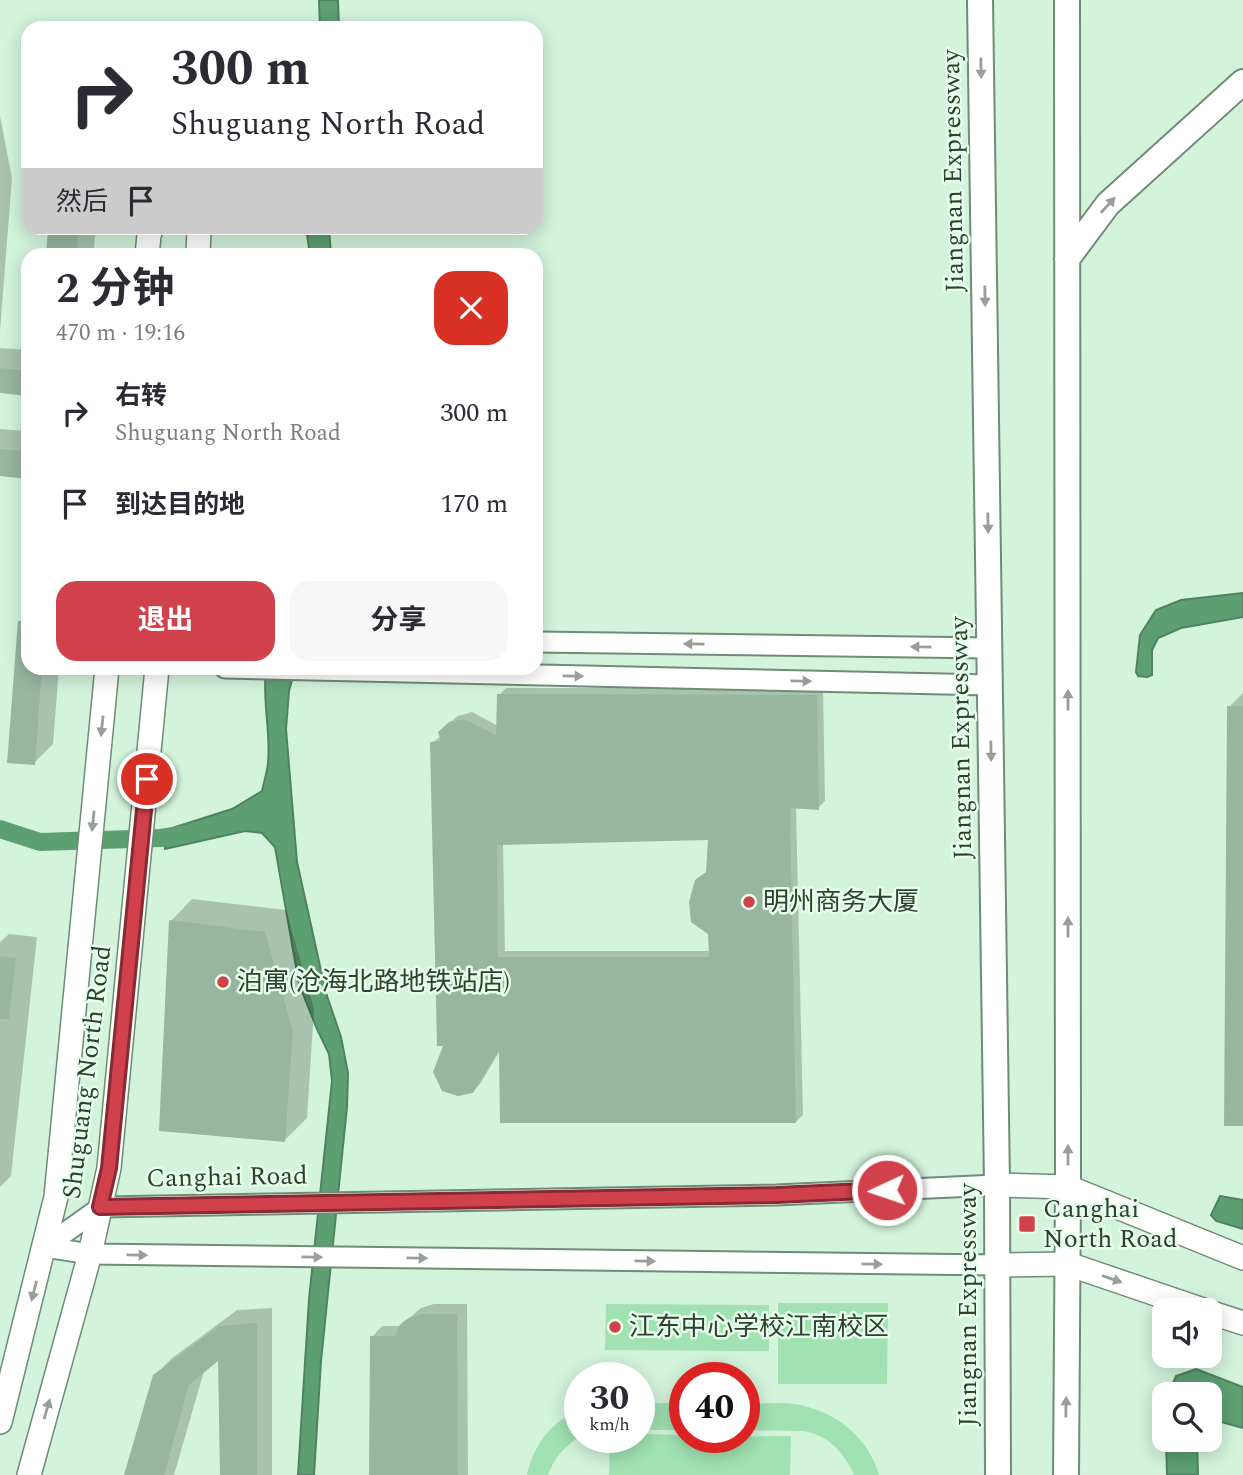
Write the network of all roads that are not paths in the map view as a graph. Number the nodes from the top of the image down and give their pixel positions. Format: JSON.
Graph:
{"nodes":[{"id":1,"x":981,"y":0,"type":"edge"},
{"id":2,"x":1067,"y":0,"type":"edge"},
{"id":3,"x":1243,"y":82,"type":"edge"},
{"id":4,"x":1067,"y":259,"type":"junction"},
{"id":5,"x":543,"y":642,"type":"edge"},
{"id":6,"x":990,"y":648,"type":"junction"},
{"id":7,"x":106,"y":675,"type":"edge"},
{"id":8,"x":157,"y":675,"type":"edge"},
{"id":9,"x":521,"y":675,"type":"edge"},
{"id":10,"x":990,"y":685,"type":"junction"},
{"id":11,"x":997,"y":1185,"type":"junction"},
{"id":12,"x":1068,"y":1187,"type":"junction"},
{"id":13,"x":100,"y":1207,"type":"junction"},
{"id":14,"x":45,"y":1247,"type":"junction"},
{"id":15,"x":90,"y":1254,"type":"junction"},
{"id":16,"x":1243,"y":1258,"type":"edge"},
{"id":17,"x":1068,"y":1264,"type":"junction"},
{"id":18,"x":998,"y":1265,"type":"junction"},
{"id":19,"x":1169,"y":1298,"type":"edge"},
{"id":20,"x":1222,"y":1316,"type":"edge"},
{"id":21,"x":1243,"y":1324,"type":"edge"},
{"id":22,"x":0,"y":1422,"type":"edge"},
{"id":23,"x":29,"y":1475,"type":"edge"},
{"id":24,"x":998,"y":1475,"type":"edge"},
{"id":25,"x":1066,"y":1475,"type":"edge"}],
"edges":[{"from":1,"to":6,"type":"main road","name":"Jiangnan Expressway","one_way":true},
{"from":2,"to":4,"type":"main road"},
{"from":4,"to":3,"type":"main road","one_way":true},
{"from":12,"to":4,"type":"main road","one_way":true},
{"from":6,"to":5,"type":"street","one_way":true},
{"from":6,"to":10,"type":"main road","name":"Jiangnan Expressway"},
{"from":7,"to":14,"type":"main road","name":"Shuguang North Road","one_way":true},
{"from":8,"to":13,"type":"main road","name":"Shuguang North Road"},
{"from":9,"to":10,"type":"street","one_way":true},
{"from":10,"to":11,"type":"main road","name":"Jiangnan Expressway","one_way":true},
{"from":11,"to":12,"type":"main road","name":"Canghai Road"},
{"from":11,"to":13,"type":"street","name":"Canghai Road"},
{"from":11,"to":18,"type":"main road","name":"Jiangnan Expressway"},
{"from":12,"to":16,"type":"main road","name":"Canghai Road"},
{"from":12,"to":17,"type":"main road"},
{"from":13,"to":14,"type":"street"},
{"from":13,"to":15,"type":"main road","name":"Shuguang North Road"},
{"from":14,"to":15,"type":"street"},
{"from":14,"to":22,"type":"main road","name":"Shuguang North Road","one_way":true},
{"from":15,"to":18,"type":"street","one_way":true},
{"from":23,"to":15,"type":"main road","name":"Shuguang North Road","one_way":true},
{"from":17,"to":18,"type":"main road"},
{"from":17,"to":19,"type":"main road","one_way":true},
{"from":25,"to":17,"type":"main road","one_way":true},
{"from":18,"to":24,"type":"main road","name":"Jiangnan Expressway"},
{"from":20,"to":21,"type":"main road"}]}
